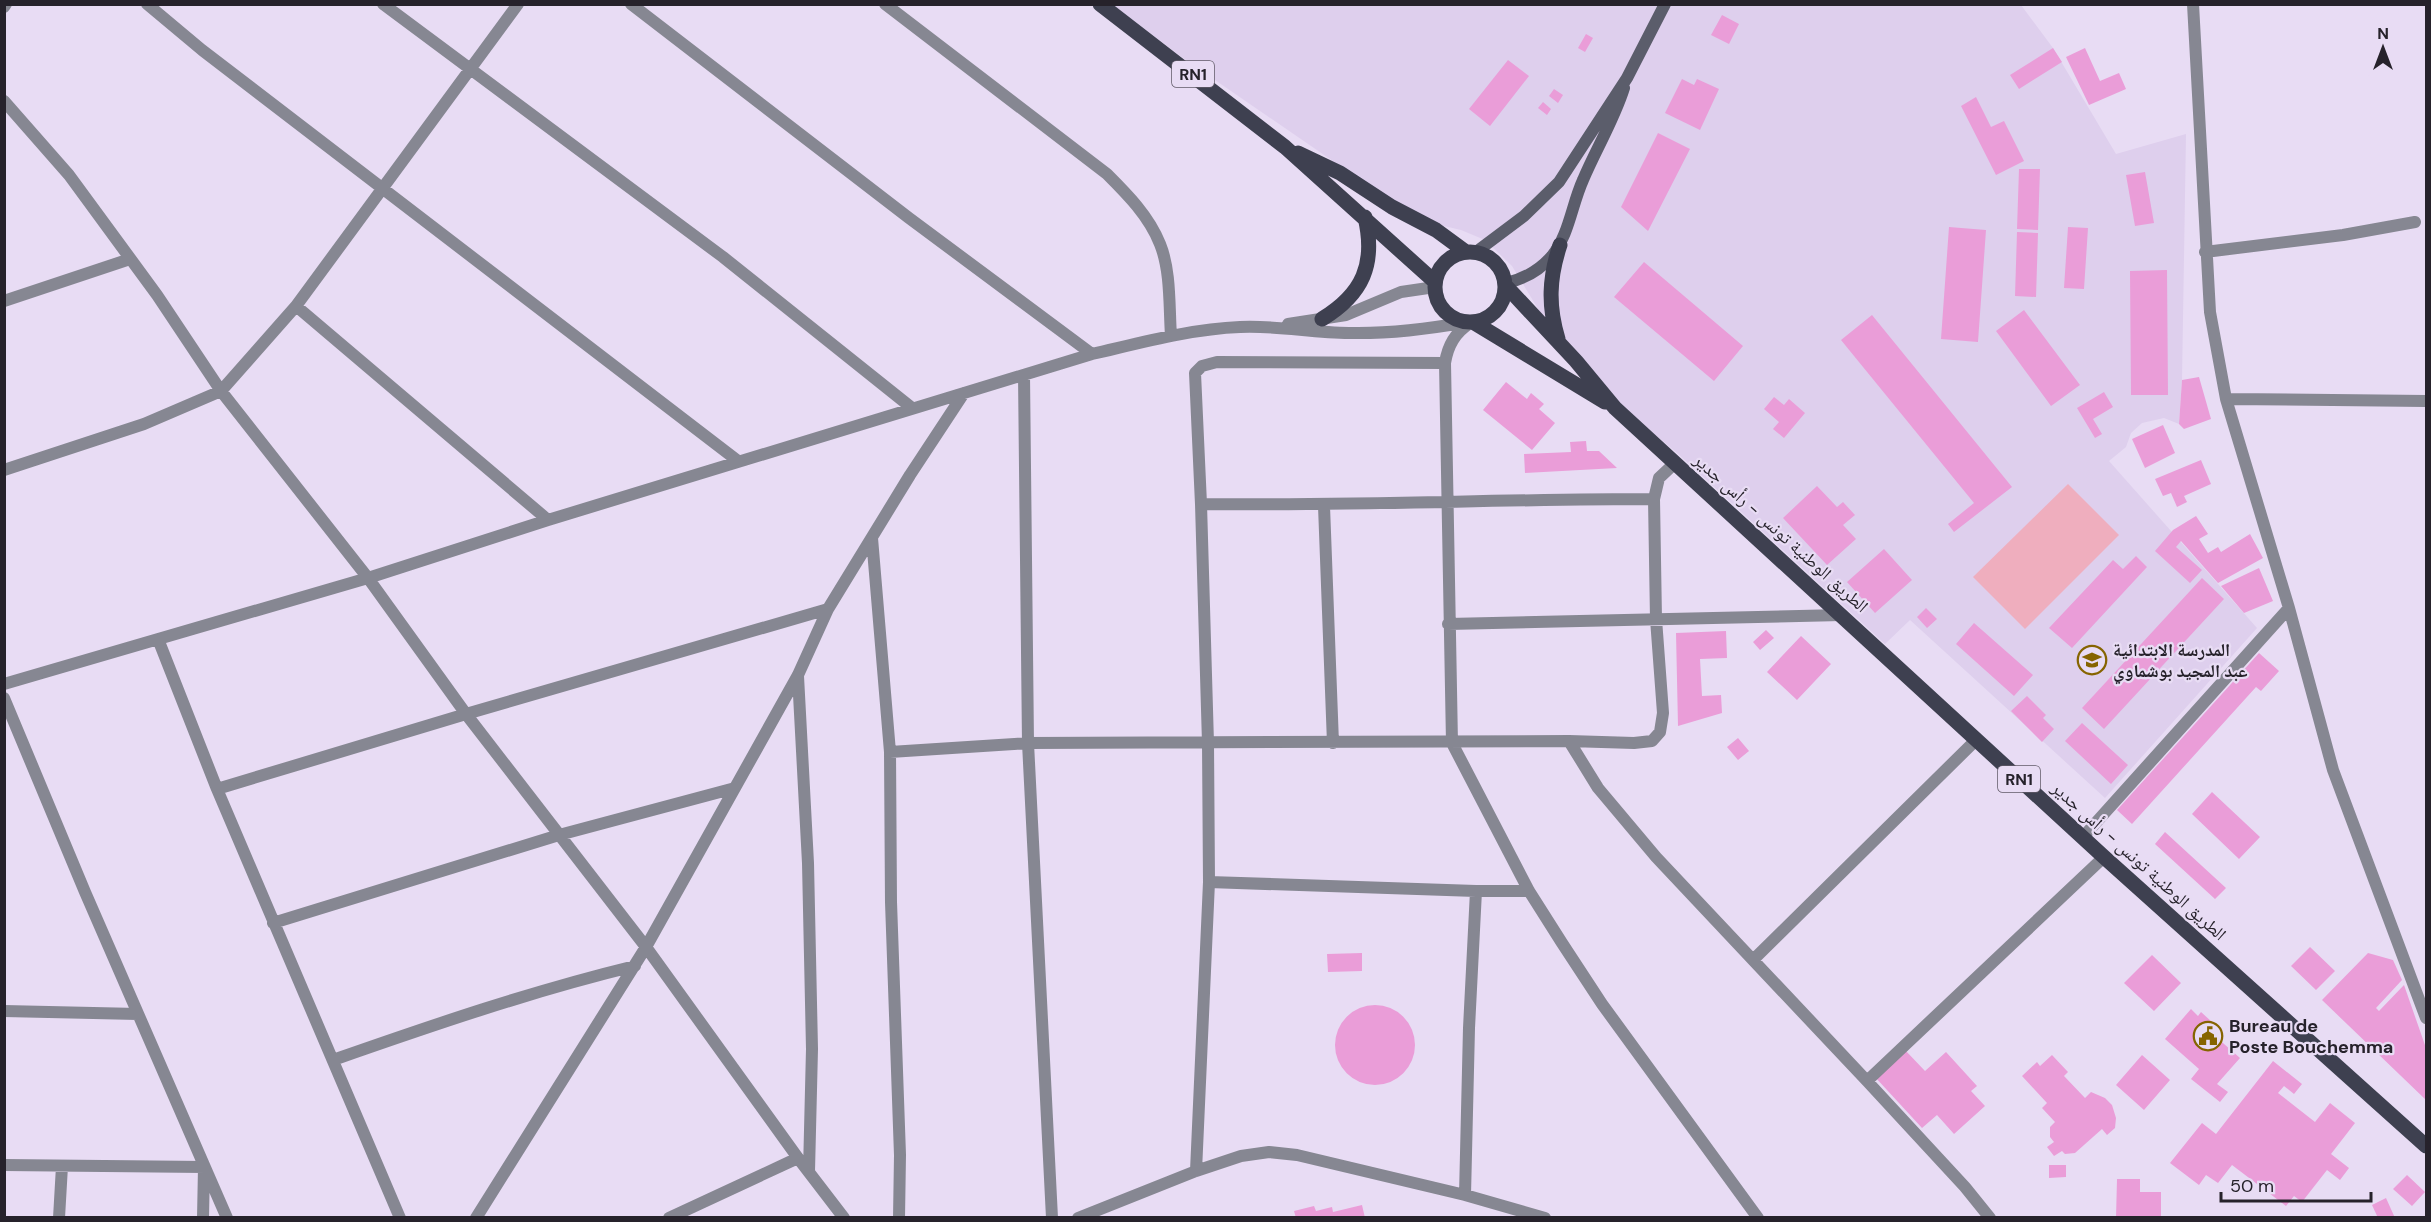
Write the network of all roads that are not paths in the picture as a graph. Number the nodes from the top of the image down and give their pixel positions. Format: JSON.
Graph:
{"nodes":[{"id":1,"x":147,"y":4,"type":"edge"},
{"id":2,"x":383,"y":4,"type":"edge"},
{"id":3,"x":518,"y":4,"type":"edge"},
{"id":4,"x":631,"y":4,"type":"edge"},
{"id":5,"x":885,"y":4,"type":"edge"},
{"id":6,"x":1100,"y":4,"type":"edge"},
{"id":7,"x":1665,"y":4,"type":"edge"},
{"id":8,"x":2193,"y":4,"type":"edge"},
{"id":9,"x":470,"y":71,"type":"junction"},
{"id":10,"x":1627,"y":78,"type":"junction"},
{"id":11,"x":4,"y":101,"type":"edge"},
{"id":12,"x":1285,"y":147,"type":"junction"},
{"id":13,"x":383,"y":190,"type":"junction"},
{"id":14,"x":1365,"y":217,"type":"junction"},
{"id":15,"x":2415,"y":222,"type":"dead end"},
{"id":16,"x":1560,"y":245,"type":"junction"},
{"id":17,"x":1471,"y":252,"type":"junction"},
{"id":18,"x":2205,"y":252,"type":"junction"},
{"id":19,"x":130,"y":259,"type":"junction"},
{"id":20,"x":1435,"y":284,"type":"junction"},
{"id":21,"x":1506,"y":285,"type":"junction"},
{"id":22,"x":4,"y":301,"type":"edge"},
{"id":23,"x":296,"y":306,"type":"junction"},
{"id":24,"x":1322,"y":320,"type":"junction"},
{"id":25,"x":1470,"y":322,"type":"junction"},
{"id":26,"x":1272,"y":327,"type":"junction"},
{"id":27,"x":1171,"y":336,"type":"junction"},
{"id":28,"x":1560,"y":345,"type":"junction"},
{"id":29,"x":1092,"y":354,"type":"junction"},
{"id":30,"x":1445,"y":363,"type":"junction"},
{"id":31,"x":1024,"y":375,"type":"junction"},
{"id":32,"x":221,"y":391,"type":"junction"},
{"id":33,"x":964,"y":393,"type":"junction"},
{"id":34,"x":2226,"y":399,"type":"junction"},
{"id":35,"x":2427,"y":402,"type":"edge"},
{"id":36,"x":912,"y":408,"type":"junction"},
{"id":37,"x":1615,"y":408,"type":"junction"},
{"id":38,"x":738,"y":461,"type":"junction"},
{"id":39,"x":1675,"y":463,"type":"junction"},
{"id":40,"x":4,"y":470,"type":"edge"},
{"id":41,"x":1654,"y":499,"type":"junction"},
{"id":42,"x":1447,"y":503,"type":"junction"},
{"id":43,"x":1201,"y":504,"type":"junction"},
{"id":44,"x":1324,"y":506,"type":"junction"},
{"id":45,"x":548,"y":520,"type":"junction"},
{"id":46,"x":872,"y":538,"type":"junction"},
{"id":47,"x":368,"y":578,"type":"junction"},
{"id":48,"x":2289,"y":608,"type":"junction"},
{"id":49,"x":828,"y":609,"type":"junction"},
{"id":50,"x":1842,"y":615,"type":"junction"},
{"id":51,"x":1656,"y":619,"type":"junction"},
{"id":52,"x":1448,"y":624,"type":"junction"},
{"id":53,"x":158,"y":639,"type":"junction"},
{"id":54,"x":798,"y":675,"type":"junction"},
{"id":55,"x":4,"y":684,"type":"edge"},
{"id":56,"x":4,"y":698,"type":"edge"},
{"id":57,"x":466,"y":714,"type":"junction"},
{"id":58,"x":1976,"y":740,"type":"junction"},
{"id":59,"x":1569,"y":741,"type":"junction"},
{"id":60,"x":1028,"y":743,"type":"junction"},
{"id":61,"x":1208,"y":743,"type":"junction"},
{"id":62,"x":1333,"y":743,"type":"junction"},
{"id":63,"x":1452,"y":743,"type":"junction"},
{"id":64,"x":890,"y":752,"type":"junction"},
{"id":65,"x":217,"y":789,"type":"junction"},
{"id":66,"x":735,"y":789,"type":"junction"},
{"id":67,"x":559,"y":835,"type":"junction"},
{"id":68,"x":2084,"y":837,"type":"junction"},
{"id":69,"x":2104,"y":857,"type":"junction"},
{"id":70,"x":1209,"y":882,"type":"junction"},
{"id":71,"x":1476,"y":891,"type":"junction"},
{"id":72,"x":1529,"y":891,"type":"junction"},
{"id":73,"x":273,"y":923,"type":"junction"},
{"id":74,"x":646,"y":947,"type":"junction"},
{"id":75,"x":1754,"y":959,"type":"junction"},
{"id":76,"x":634,"y":966,"type":"junction"},
{"id":77,"x":4,"y":1011,"type":"edge"},
{"id":78,"x":138,"y":1014,"type":"junction"},
{"id":79,"x":2427,"y":1018,"type":"edge"},
{"id":80,"x":333,"y":1060,"type":"junction"},
{"id":81,"x":1867,"y":1081,"type":"junction"},
{"id":82,"x":2427,"y":1146,"type":"edge"},
{"id":83,"x":798,"y":1158,"type":"junction"},
{"id":84,"x":4,"y":1165,"type":"edge"},
{"id":85,"x":63,"y":1166,"type":"junction"},
{"id":86,"x":204,"y":1167,"type":"junction"},
{"id":87,"x":809,"y":1171,"type":"junction"},
{"id":88,"x":1196,"y":1171,"type":"junction"},
{"id":89,"x":1465,"y":1195,"type":"junction"},
{"id":90,"x":59,"y":1218,"type":"edge"},
{"id":91,"x":202,"y":1218,"type":"edge"},
{"id":92,"x":227,"y":1218,"type":"edge"},
{"id":93,"x":400,"y":1218,"type":"edge"},
{"id":94,"x":476,"y":1218,"type":"edge"},
{"id":95,"x":669,"y":1218,"type":"edge"},
{"id":96,"x":844,"y":1218,"type":"edge"},
{"id":97,"x":899,"y":1218,"type":"edge"},
{"id":98,"x":1052,"y":1218,"type":"edge"},
{"id":99,"x":1078,"y":1218,"type":"edge"},
{"id":100,"x":1545,"y":1218,"type":"edge"},
{"id":101,"x":1758,"y":1218,"type":"edge"},
{"id":102,"x":1990,"y":1218,"type":"edge"}],
"edges":[{"from":1,"to":13,"type":"street"},
{"from":2,"to":9,"type":"street"},
{"from":3,"to":9,"type":"street"},
{"from":4,"to":29,"type":"street"},
{"from":5,"to":27,"type":"street"},
{"from":6,"to":12,"type":"main road","number":"RN1"},
{"from":7,"to":10,"type":"street"},
{"from":8,"to":18,"type":"street"},
{"from":9,"to":13,"type":"street"},
{"from":9,"to":36,"type":"street"},
{"from":10,"to":16,"type":"street"},
{"from":10,"to":17,"type":"street"},
{"from":11,"to":19,"type":"street"},
{"from":12,"to":14,"type":"main road","number":"RN1"},
{"from":12,"to":17,"type":"main road","number":"RN1"},
{"from":13,"to":23,"type":"street"},
{"from":13,"to":38,"type":"street"},
{"from":14,"to":20,"type":"main road","number":"RN1"},
{"from":14,"to":24,"type":"main road"},
{"from":15,"to":18,"type":"street"},
{"from":16,"to":21,"type":"street"},
{"from":16,"to":28,"type":"main road"},
{"from":17,"to":20,"type":"main road"},
{"from":17,"to":21,"type":"main road","number":"RN1"},
{"from":18,"to":34,"type":"street"},
{"from":19,"to":22,"type":"street"},
{"from":19,"to":32,"type":"street"},
{"from":20,"to":24,"type":"street"},
{"from":20,"to":25,"type":"main road","number":"RN1"},
{"from":21,"to":25,"type":"main road"},
{"from":21,"to":28,"type":"main road","name":"الطريق الوطنية تونس - رأس جدير","number":"RN1"},
{"from":23,"to":32,"type":"street"},
{"from":23,"to":45,"type":"street"},
{"from":24,"to":26,"type":"street"},
{"from":25,"to":26,"type":"street"},
{"from":25,"to":30,"type":"street"},
{"from":25,"to":37,"type":"main road","name":"الطريق الوطنية تونس - رأس جدير","number":"RN1"},
{"from":26,"to":27,"type":"street"},
{"from":27,"to":29,"type":"street"},
{"from":28,"to":37,"type":"main road","name":"الطريق الوطنية تونس - رأس جدير","number":"RN1"},
{"from":29,"to":31,"type":"street"},
{"from":30,"to":42,"type":"street"},
{"from":30,"to":43,"type":"street"},
{"from":31,"to":33,"type":"street"},
{"from":31,"to":60,"type":"street"},
{"from":32,"to":40,"type":"street"},
{"from":32,"to":47,"type":"street"},
{"from":33,"to":36,"type":"street"},
{"from":33,"to":46,"type":"street"},
{"from":34,"to":35,"type":"street"},
{"from":34,"to":48,"type":"street"},
{"from":36,"to":38,"type":"street"},
{"from":37,"to":39,"type":"main road","name":"الطريق الوطنية تونس - رأس جدير","number":"RN1"},
{"from":38,"to":45,"type":"street"},
{"from":39,"to":41,"type":"street"},
{"from":39,"to":50,"type":"main road","name":"الطريق الوطنية تونس - رأس جدير","number":"RN1"},
{"from":41,"to":42,"type":"street"},
{"from":41,"to":51,"type":"street"},
{"from":42,"to":44,"type":"street"},
{"from":42,"to":52,"type":"street"},
{"from":43,"to":44,"type":"street"},
{"from":43,"to":61,"type":"street"},
{"from":44,"to":62,"type":"street"},
{"from":45,"to":47,"type":"street"},
{"from":46,"to":49,"type":"street"},
{"from":46,"to":64,"type":"street"},
{"from":47,"to":53,"type":"street"},
{"from":47,"to":57,"type":"street"},
{"from":48,"to":68,"type":"street"},
{"from":48,"to":79,"type":"street"},
{"from":49,"to":54,"type":"street"},
{"from":49,"to":57,"type":"street"},
{"from":50,"to":51,"type":"street"},
{"from":50,"to":58,"type":"main road","name":"الطريق الوطنية تونس - رأس جدير","number":"RN1"},
{"from":51,"to":52,"type":"street"},
{"from":51,"to":59,"type":"street"},
{"from":52,"to":63,"type":"street"},
{"from":53,"to":55,"type":"street"},
{"from":53,"to":65,"type":"street"},
{"from":54,"to":66,"type":"street"},
{"from":54,"to":87,"type":"street"},
{"from":56,"to":78,"type":"street"},
{"from":57,"to":65,"type":"street"},
{"from":57,"to":67,"type":"street"},
{"from":58,"to":68,"type":"main road","name":"الطريق الوطنية تونس - رأس جدير","number":"RN1"},
{"from":58,"to":75,"type":"street"},
{"from":59,"to":63,"type":"street"},
{"from":59,"to":75,"type":"street"},
{"from":60,"to":61,"type":"street"},
{"from":60,"to":64,"type":"street"},
{"from":60,"to":98,"type":"street"},
{"from":61,"to":62,"type":"street"},
{"from":61,"to":70,"type":"street"},
{"from":62,"to":63,"type":"street"},
{"from":63,"to":72,"type":"street"},
{"from":64,"to":97,"type":"street"},
{"from":65,"to":73,"type":"street"},
{"from":66,"to":67,"type":"street"},
{"from":66,"to":74,"type":"street"},
{"from":67,"to":73,"type":"street"},
{"from":67,"to":74,"type":"street"},
{"from":68,"to":69,"type":"main road","name":"الطريق الوطنية تونس - رأس جدير","number":"RN1"},
{"from":69,"to":81,"type":"street"},
{"from":69,"to":82,"type":"main road","name":"الطريق الوطنية تونس - رأس جدير","number":"RN1"},
{"from":70,"to":71,"type":"street"},
{"from":70,"to":88,"type":"street"},
{"from":71,"to":72,"type":"street"},
{"from":71,"to":89,"type":"street"},
{"from":72,"to":101,"type":"street"},
{"from":73,"to":80,"type":"street"},
{"from":74,"to":76,"type":"street"},
{"from":74,"to":83,"type":"street"},
{"from":75,"to":81,"type":"street"},
{"from":76,"to":80,"type":"street"},
{"from":76,"to":94,"type":"street"},
{"from":77,"to":78,"type":"street"},
{"from":78,"to":86,"type":"street"},
{"from":80,"to":93,"type":"street"},
{"from":81,"to":102,"type":"street"},
{"from":83,"to":87,"type":"street"},
{"from":83,"to":95,"type":"street"},
{"from":84,"to":85,"type":"street"},
{"from":85,"to":86,"type":"street"},
{"from":85,"to":90,"type":"street"},
{"from":86,"to":91,"type":"street"},
{"from":86,"to":92,"type":"street"},
{"from":87,"to":96,"type":"street"},
{"from":88,"to":89,"type":"street"},
{"from":88,"to":99,"type":"street"},
{"from":89,"to":100,"type":"street"}]}
